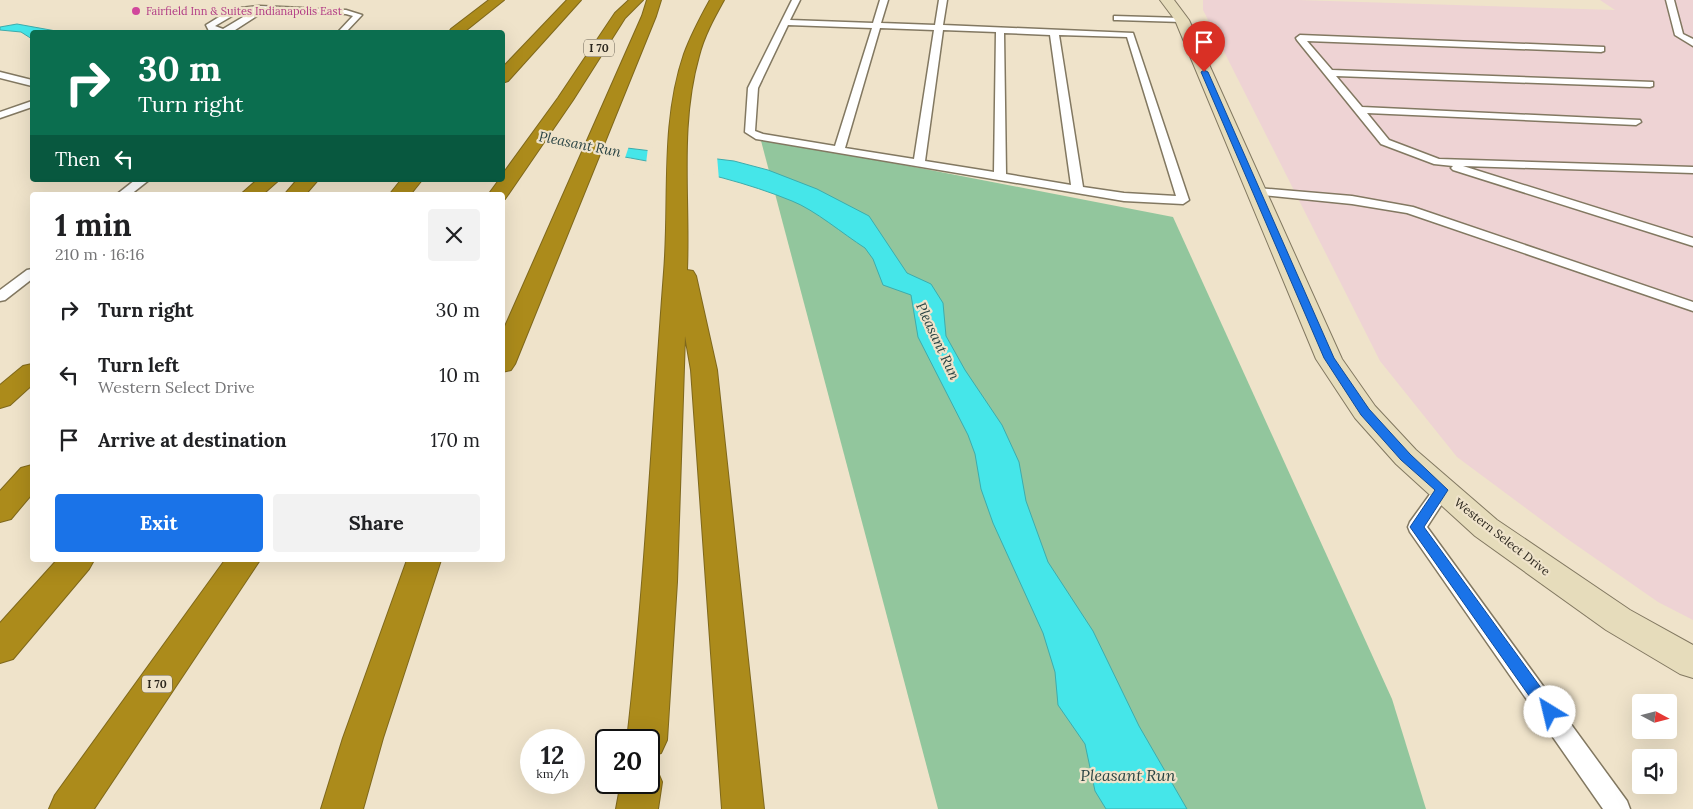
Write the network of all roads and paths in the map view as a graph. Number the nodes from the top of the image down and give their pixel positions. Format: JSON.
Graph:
{"nodes":[{"id":1,"x":497,"y":0,"type":"edge"},
{"id":2,"x":574,"y":0,"type":"edge"},
{"id":3,"x":636,"y":0,"type":"edge"},
{"id":4,"x":654,"y":0,"type":"edge"},
{"id":5,"x":717,"y":0,"type":"edge"},
{"id":6,"x":796,"y":0,"type":"edge"},
{"id":7,"x":884,"y":0,"type":"edge"},
{"id":8,"x":943,"y":0,"type":"edge"},
{"id":9,"x":1670,"y":0,"type":"edge"},
{"id":10,"x":1176,"y":7,"type":"edge"},
{"id":11,"x":264,"y":8,"type":"junction"},
{"id":12,"x":1117,"y":18,"type":"dead end"},
{"id":13,"x":785,"y":22,"type":"junction"},
{"id":14,"x":877,"y":26,"type":"junction"},
{"id":15,"x":939,"y":28,"type":"junction"},
{"id":16,"x":219,"y":30,"type":"edge"},
{"id":17,"x":229,"y":30,"type":"edge"},
{"id":18,"x":344,"y":30,"type":"edge"},
{"id":19,"x":459,"y":30,"type":"edge"},
{"id":20,"x":1000,"y":30,"type":"junction"},
{"id":21,"x":1054,"y":32,"type":"junction"},
{"id":22,"x":1693,"y":43,"type":"edge"},
{"id":23,"x":1600,"y":48,"type":"dead end"},
{"id":24,"x":1329,"y":73,"type":"junction"},
{"id":25,"x":0,"y":75,"type":"edge"},
{"id":26,"x":505,"y":75,"type":"edge"},
{"id":27,"x":30,"y":82,"type":"edge"},
{"id":28,"x":1650,"y":84,"type":"dead end"},
{"id":29,"x":30,"y":105,"type":"edge"},
{"id":30,"x":1359,"y":110,"type":"junction"},
{"id":31,"x":0,"y":116,"type":"edge"},
{"id":32,"x":1636,"y":122,"type":"dead end"},
{"id":33,"x":839,"y":150,"type":"junction"},
{"id":34,"x":1438,"y":162,"type":"junction"},
{"id":35,"x":918,"y":164,"type":"junction"},
{"id":36,"x":1693,"y":170,"type":"edge"},
{"id":37,"x":1000,"y":177,"type":"junction"},
{"id":38,"x":140,"y":182,"type":"edge"},
{"id":39,"x":266,"y":182,"type":"edge"},
{"id":40,"x":306,"y":182,"type":"edge"},
{"id":41,"x":410,"y":182,"type":"edge"},
{"id":42,"x":1078,"y":190,"type":"junction"},
{"id":43,"x":126,"y":192,"type":"edge"},
{"id":44,"x":254,"y":192,"type":"edge"},
{"id":45,"x":297,"y":192,"type":"edge"},
{"id":46,"x":402,"y":192,"type":"edge"},
{"id":47,"x":500,"y":192,"type":"edge"},
{"id":48,"x":1257,"y":192,"type":"junction"},
{"id":49,"x":677,"y":235,"type":"junction"},
{"id":50,"x":1693,"y":242,"type":"edge"},
{"id":51,"x":30,"y":274,"type":"edge"},
{"id":52,"x":0,"y":297,"type":"edge"},
{"id":53,"x":1693,"y":307,"type":"edge"},
{"id":54,"x":505,"y":357,"type":"edge"},
{"id":55,"x":30,"y":374,"type":"edge"},
{"id":56,"x":0,"y":399,"type":"edge"},
{"id":57,"x":30,"y":477,"type":"edge"},
{"id":58,"x":1442,"y":490,"type":"junction"},
{"id":59,"x":0,"y":511,"type":"edge"},
{"id":60,"x":75,"y":562,"type":"edge"},
{"id":61,"x":242,"y":562,"type":"edge"},
{"id":62,"x":423,"y":562,"type":"edge"},
{"id":63,"x":0,"y":648,"type":"edge"},
{"id":64,"x":1693,"y":663,"type":"edge"},
{"id":65,"x":648,"y":729,"type":"edge"},
{"id":66,"x":640,"y":794,"type":"edge"},
{"id":67,"x":70,"y":809,"type":"edge"},
{"id":68,"x":342,"y":809,"type":"edge"},
{"id":69,"x":637,"y":809,"type":"edge"},
{"id":70,"x":743,"y":809,"type":"edge"},
{"id":71,"x":1618,"y":809,"type":"edge"}],
"edges":[{"from":1,"to":19,"type":"highway"},
{"from":2,"to":26,"type":"highway"},
{"from":3,"to":47,"type":"highway","number":"I 70"},
{"from":4,"to":54,"type":"highway"},
{"from":5,"to":49,"type":"highway"},
{"from":6,"to":13,"type":"lane"},
{"from":7,"to":14,"type":"lane"},
{"from":8,"to":15,"type":"lane"},
{"from":9,"to":22,"type":"lane"},
{"from":10,"to":12,"type":"lane"},
{"from":10,"to":48,"type":"street","name":"Western Select Drive"},
{"from":11,"to":16,"type":"lane"},
{"from":11,"to":17,"type":"lane"},
{"from":11,"to":18,"type":"lane"},
{"from":13,"to":14,"type":"lane"},
{"from":13,"to":33,"type":"lane"},
{"from":14,"to":15,"type":"lane"},
{"from":14,"to":33,"type":"lane"},
{"from":15,"to":20,"type":"lane"},
{"from":15,"to":35,"type":"lane"},
{"from":20,"to":21,"type":"lane"},
{"from":20,"to":37,"type":"lane"},
{"from":21,"to":42,"type":"lane"},
{"from":21,"to":42,"type":"lane"},
{"from":23,"to":24,"type":"lane"},
{"from":24,"to":28,"type":"lane"},
{"from":24,"to":30,"type":"lane"},
{"from":25,"to":27,"type":"lane"},
{"from":29,"to":31,"type":"lane"},
{"from":30,"to":32,"type":"lane"},
{"from":30,"to":34,"type":"lane"},
{"from":33,"to":35,"type":"lane"},
{"from":34,"to":36,"type":"lane"},
{"from":34,"to":50,"type":"lane"},
{"from":35,"to":37,"type":"lane"},
{"from":37,"to":42,"type":"lane"},
{"from":38,"to":43,"type":"lane"},
{"from":39,"to":44,"type":"highway"},
{"from":40,"to":45,"type":"highway"},
{"from":41,"to":46,"type":"highway"},
{"from":48,"to":53,"type":"lane"},
{"from":48,"to":58,"type":"street","name":"Western Select Drive"},
{"from":49,"to":65,"type":"highway"},
{"from":49,"to":70,"type":"highway"},
{"from":51,"to":52,"type":"lane"},
{"from":55,"to":56,"type":"highway"},
{"from":57,"to":59,"type":"highway"},
{"from":58,"to":64,"type":"street","name":"Western Select Drive"},
{"from":58,"to":71,"type":"lane"},
{"from":60,"to":63,"type":"highway"},
{"from":61,"to":67,"type":"highway","number":"I 70"},
{"from":62,"to":68,"type":"highway"},
{"from":66,"to":69,"type":"highway"}]}
